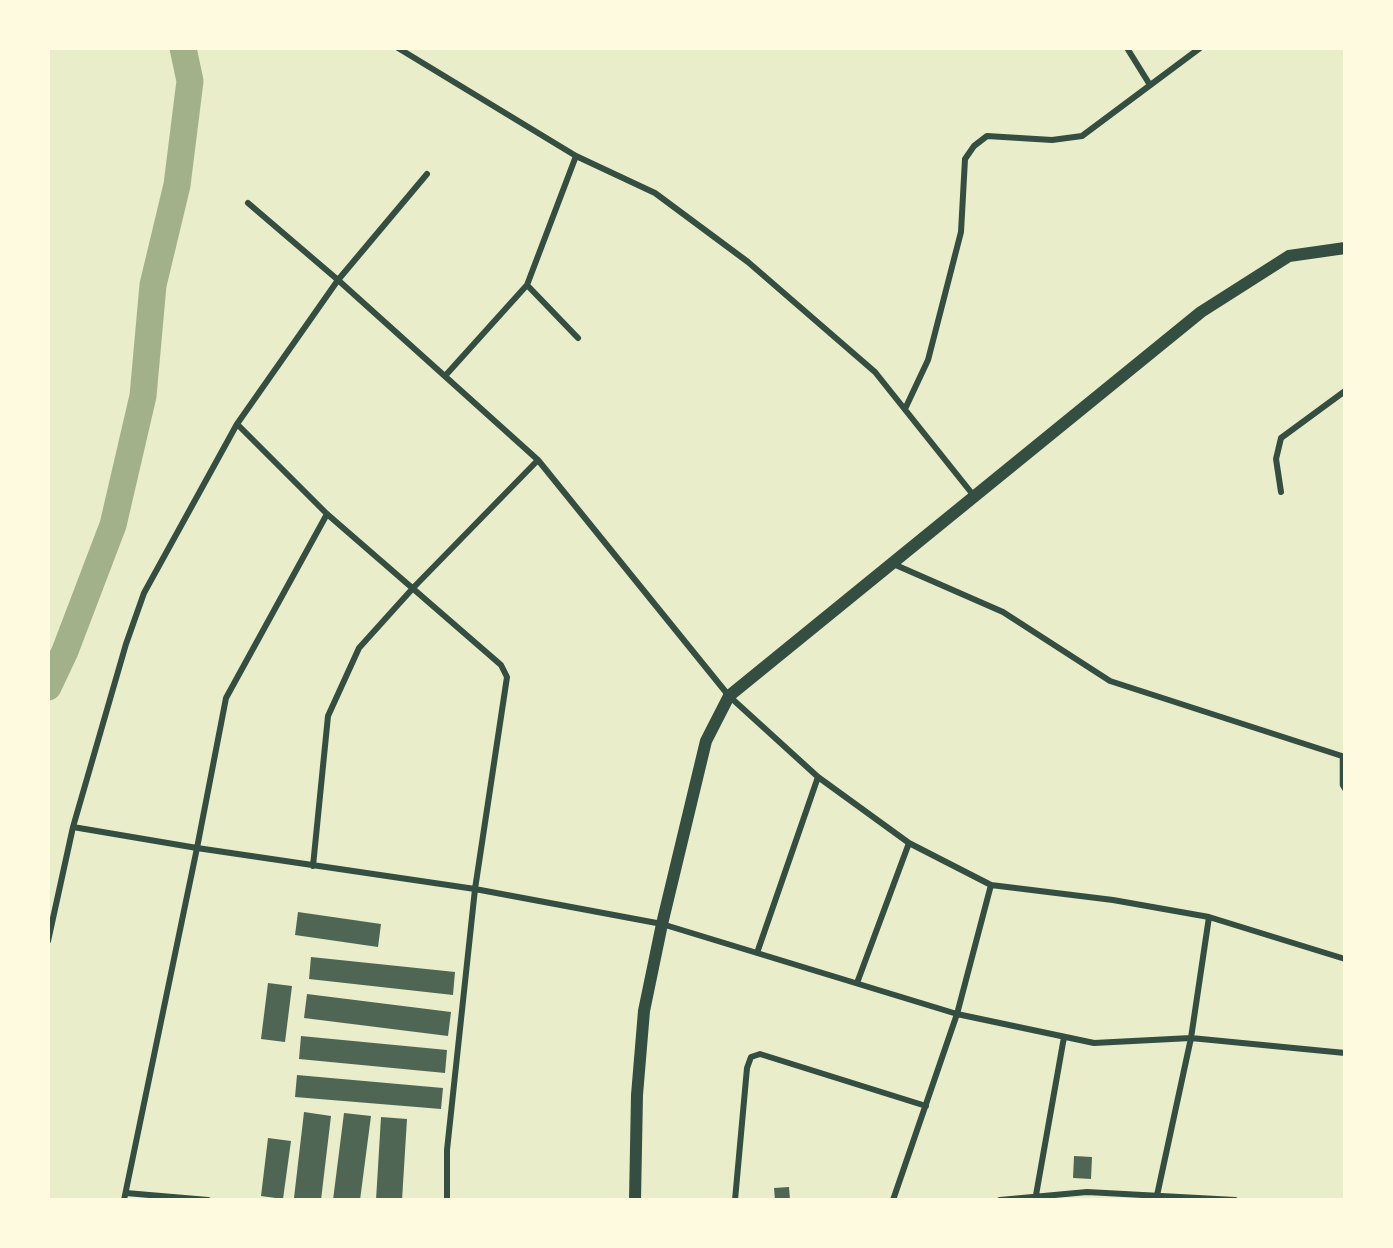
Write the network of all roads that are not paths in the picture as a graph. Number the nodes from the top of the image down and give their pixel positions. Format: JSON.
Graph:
{"nodes":[{"id":1,"x":398,"y":48,"type":"edge"},
{"id":2,"x":1127,"y":48,"type":"edge"},
{"id":3,"x":1200,"y":48,"type":"edge"},
{"id":4,"x":1150,"y":85,"type":"junction"},
{"id":5,"x":576,"y":156,"type":"junction"},
{"id":6,"x":427,"y":174,"type":"dead end"},
{"id":7,"x":248,"y":203,"type":"dead end"},
{"id":8,"x":1345,"y":248,"type":"edge"},
{"id":9,"x":338,"y":280,"type":"junction"},
{"id":10,"x":527,"y":285,"type":"junction"},
{"id":11,"x":578,"y":338,"type":"dead end"},
{"id":12,"x":445,"y":376,"type":"junction"},
{"id":13,"x":1345,"y":391,"type":"edge"},
{"id":14,"x":905,"y":410,"type":"junction"},
{"id":15,"x":237,"y":424,"type":"junction"},
{"id":16,"x":538,"y":460,"type":"junction"},
{"id":17,"x":1281,"y":492,"type":"dead end"},
{"id":18,"x":975,"y":496,"type":"junction"},
{"id":19,"x":327,"y":514,"type":"junction"},
{"id":20,"x":891,"y":562,"type":"junction"},
{"id":21,"x":414,"y":587,"type":"junction"},
{"id":22,"x":729,"y":696,"type":"junction"},
{"id":23,"x":1344,"y":757,"type":"edge"},
{"id":24,"x":818,"y":777,"type":"junction"},
{"id":25,"x":1345,"y":790,"type":"edge"},
{"id":26,"x":73,"y":827,"type":"junction"},
{"id":27,"x":909,"y":843,"type":"junction"},
{"id":28,"x":197,"y":848,"type":"junction"},
{"id":29,"x":313,"y":866,"type":"junction"},
{"id":30,"x":991,"y":885,"type":"junction"},
{"id":31,"x":475,"y":889,"type":"junction"},
{"id":32,"x":1209,"y":917,"type":"junction"},
{"id":33,"x":662,"y":924,"type":"junction"},
{"id":34,"x":48,"y":941,"type":"edge"},
{"id":35,"x":757,"y":953,"type":"junction"},
{"id":36,"x":1345,"y":959,"type":"edge"},
{"id":37,"x":857,"y":983,"type":"junction"},
{"id":38,"x":957,"y":1014,"type":"junction"},
{"id":39,"x":1064,"y":1037,"type":"junction"},
{"id":40,"x":1191,"y":1038,"type":"junction"},
{"id":41,"x":1345,"y":1053,"type":"edge"},
{"id":42,"x":926,"y":1106,"type":"junction"},
{"id":43,"x":1036,"y":1196,"type":"junction"},
{"id":44,"x":125,"y":1197,"type":"edge"},
{"id":45,"x":1156,"y":1197,"type":"edge"},
{"id":46,"x":208,"y":1200,"type":"edge"},
{"id":47,"x":447,"y":1200,"type":"edge"},
{"id":48,"x":635,"y":1200,"type":"edge"},
{"id":49,"x":735,"y":1200,"type":"edge"},
{"id":50,"x":893,"y":1200,"type":"edge"},
{"id":51,"x":1000,"y":1200,"type":"edge"},
{"id":52,"x":1235,"y":1200,"type":"edge"}],
"edges":[{"from":1,"to":5,"type":"street"},
{"from":2,"to":4,"type":"street"},
{"from":3,"to":4,"type":"street"},
{"from":4,"to":14,"type":"street"},
{"from":5,"to":10,"type":"street"},
{"from":5,"to":14,"type":"street"},
{"from":6,"to":9,"type":"street"},
{"from":7,"to":9,"type":"street"},
{"from":8,"to":18,"type":"main road"},
{"from":9,"to":12,"type":"street"},
{"from":9,"to":15,"type":"street"},
{"from":10,"to":11,"type":"street"},
{"from":10,"to":12,"type":"street"},
{"from":12,"to":16,"type":"street"},
{"from":13,"to":17,"type":"street"},
{"from":14,"to":18,"type":"street"},
{"from":15,"to":19,"type":"street"},
{"from":15,"to":26,"type":"street"},
{"from":16,"to":21,"type":"street"},
{"from":16,"to":22,"type":"street"},
{"from":18,"to":20,"type":"main road"},
{"from":19,"to":21,"type":"street"},
{"from":19,"to":28,"type":"street"},
{"from":20,"to":22,"type":"main road"},
{"from":20,"to":23,"type":"street"},
{"from":21,"to":29,"type":"street"},
{"from":21,"to":31,"type":"street"},
{"from":22,"to":24,"type":"street"},
{"from":22,"to":33,"type":"main road"},
{"from":23,"to":25,"type":"lane"},
{"from":24,"to":27,"type":"street"},
{"from":24,"to":35,"type":"street"},
{"from":26,"to":28,"type":"street"},
{"from":26,"to":34,"type":"street"},
{"from":27,"to":30,"type":"street"},
{"from":27,"to":37,"type":"street"},
{"from":28,"to":29,"type":"street"},
{"from":28,"to":44,"type":"street"},
{"from":29,"to":31,"type":"street"},
{"from":30,"to":32,"type":"street"},
{"from":30,"to":38,"type":"street"},
{"from":31,"to":33,"type":"street"},
{"from":31,"to":47,"type":"street"},
{"from":32,"to":36,"type":"street"},
{"from":32,"to":40,"type":"street"},
{"from":33,"to":35,"type":"street"},
{"from":33,"to":48,"type":"main road"},
{"from":35,"to":37,"type":"street"},
{"from":37,"to":38,"type":"street"},
{"from":38,"to":39,"type":"street"},
{"from":38,"to":42,"type":"street"},
{"from":39,"to":40,"type":"street"},
{"from":39,"to":43,"type":"street"},
{"from":40,"to":41,"type":"street"},
{"from":40,"to":45,"type":"street"},
{"from":42,"to":49,"type":"street"},
{"from":42,"to":50,"type":"street"},
{"from":43,"to":45,"type":"street"},
{"from":43,"to":51,"type":"street"},
{"from":44,"to":46,"type":"street"},
{"from":45,"to":52,"type":"street"}]}
